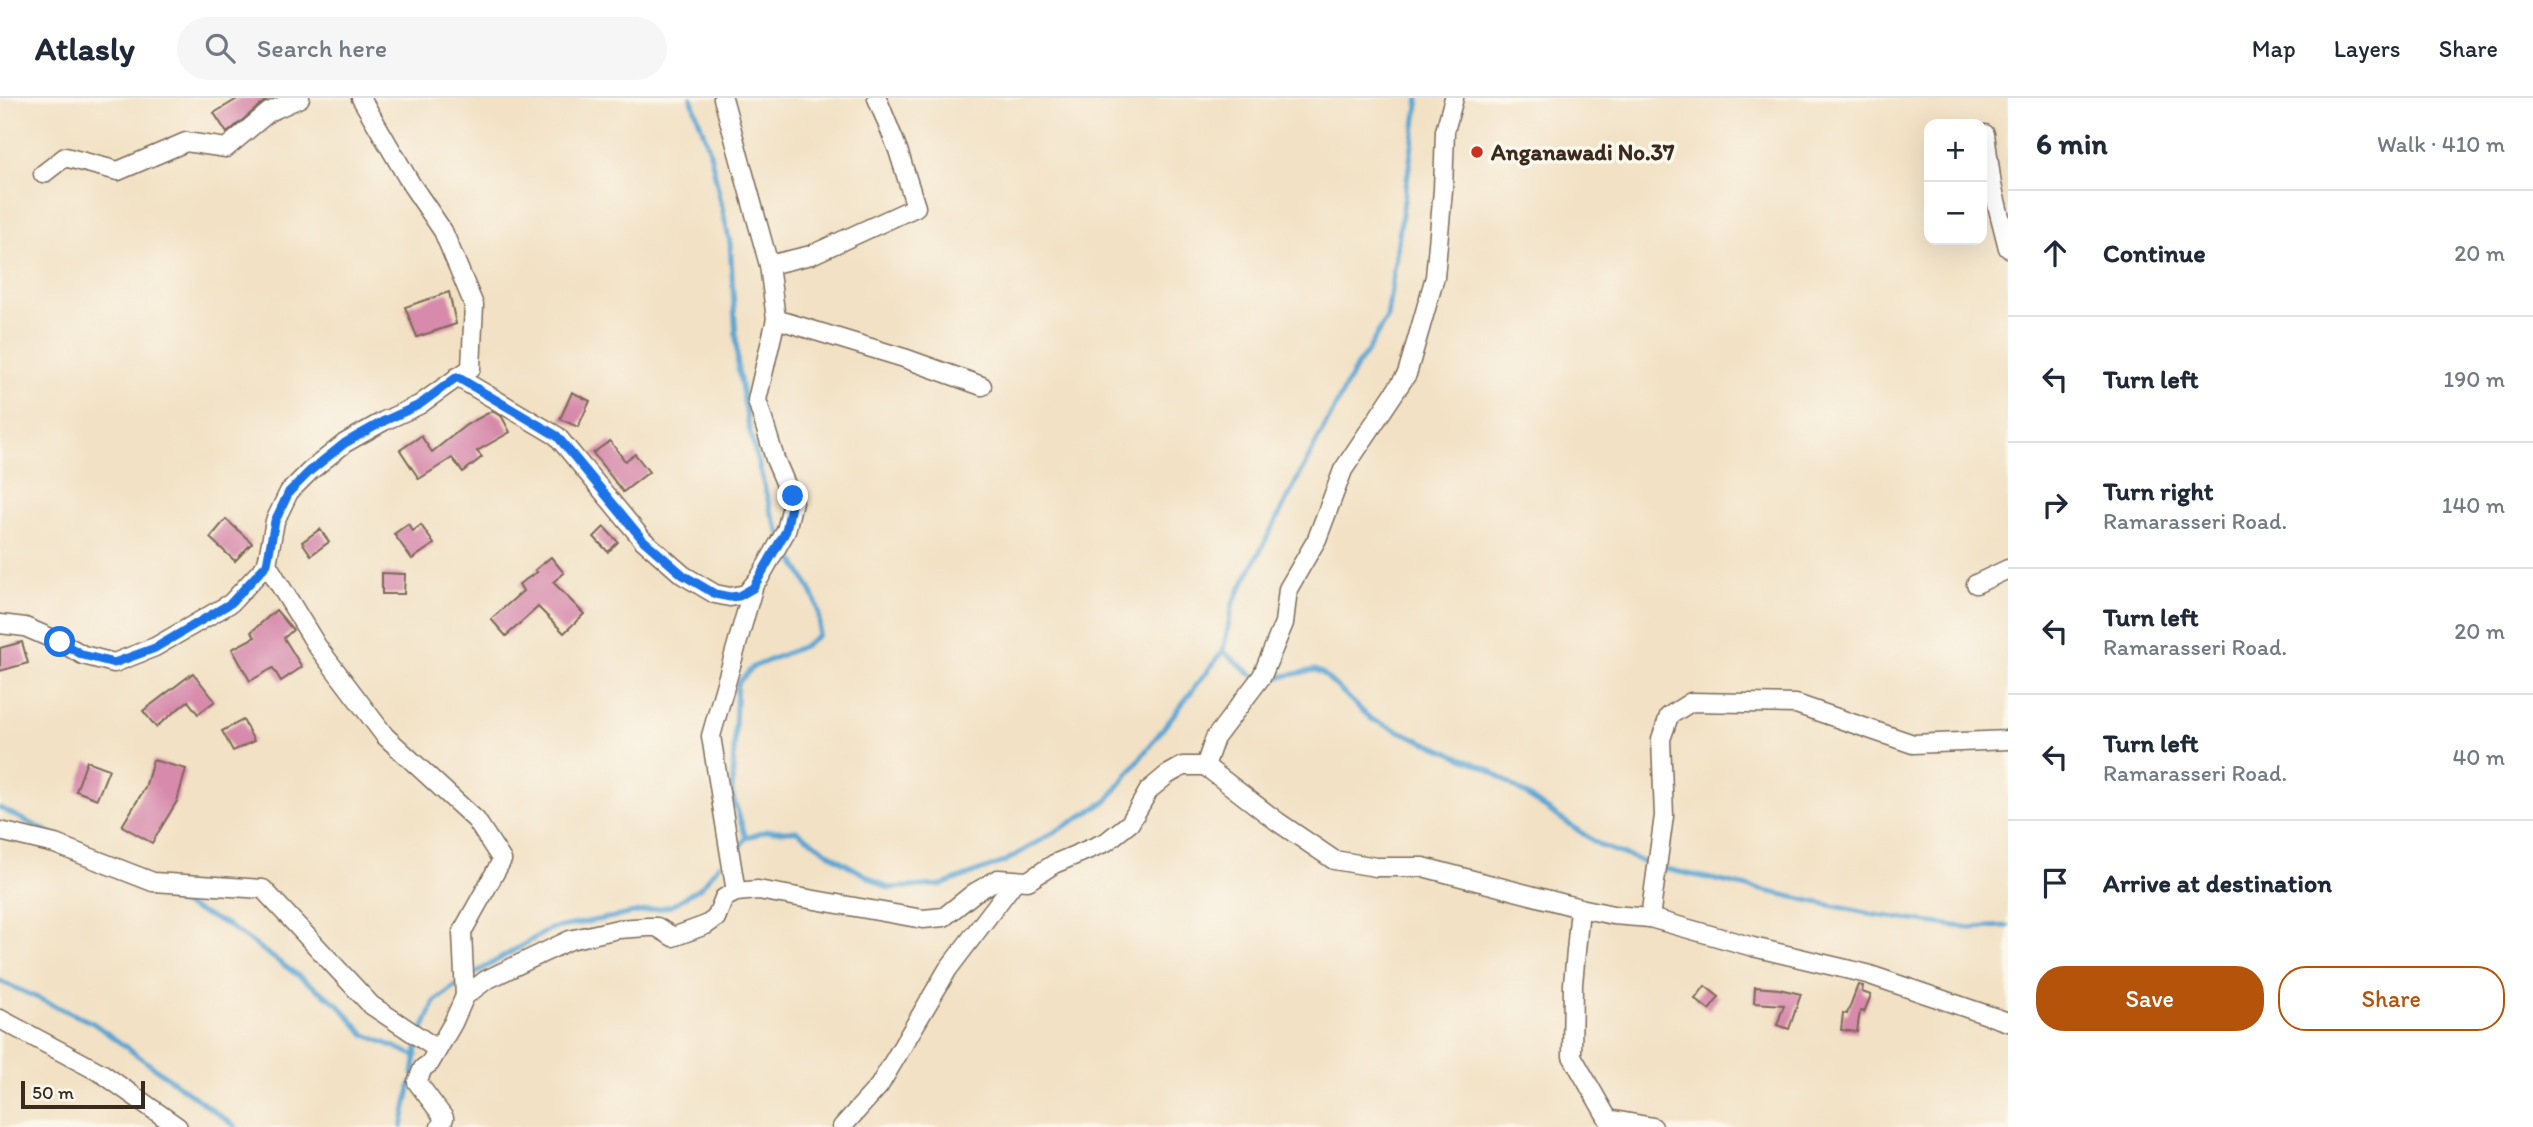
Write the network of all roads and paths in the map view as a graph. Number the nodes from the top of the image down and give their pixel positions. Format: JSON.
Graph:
{"nodes":[{"id":1,"x":300,"y":98,"type":"edge"},
{"id":2,"x":360,"y":98,"type":"edge"},
{"id":3,"x":723,"y":98,"type":"edge"},
{"id":4,"x":877,"y":98,"type":"edge"},
{"id":5,"x":1454,"y":98,"type":"edge"},
{"id":6,"x":1987,"y":149,"type":"edge"},
{"id":7,"x":43,"y":174,"type":"dead end"},
{"id":8,"x":2008,"y":248,"type":"edge"},
{"id":9,"x":769,"y":265,"type":"junction"},
{"id":10,"x":776,"y":319,"type":"junction"},
{"id":11,"x":457,"y":377,"type":"junction"},
{"id":12,"x":982,"y":386,"type":"dead end"},
{"id":13,"x":267,"y":564,"type":"junction"},
{"id":14,"x":2008,"y":569,"type":"edge"},
{"id":15,"x":1976,"y":584,"type":"dead end"},
{"id":16,"x":753,"y":588,"type":"junction"},
{"id":17,"x":0,"y":624,"type":"edge"},
{"id":18,"x":2008,"y":740,"type":"edge"},
{"id":19,"x":1205,"y":766,"type":"junction"},
{"id":20,"x":0,"y":831,"type":"edge"},
{"id":21,"x":1015,"y":881,"type":"junction"},
{"id":22,"x":736,"y":892,"type":"junction"},
{"id":23,"x":1580,"y":908,"type":"junction"},
{"id":24,"x":1650,"y":918,"type":"junction"},
{"id":25,"x":464,"y":996,"type":"junction"},
{"id":26,"x":0,"y":1019,"type":"edge"},
{"id":27,"x":2008,"y":1022,"type":"edge"},
{"id":28,"x":437,"y":1049,"type":"junction"},
{"id":29,"x":178,"y":1127,"type":"edge"},
{"id":30,"x":440,"y":1127,"type":"edge"},
{"id":31,"x":842,"y":1127,"type":"edge"},
{"id":32,"x":1653,"y":1127,"type":"edge"}],
"edges":[{"from":1,"to":7,"type":"street"},
{"from":2,"to":11,"type":"street"},
{"from":3,"to":9,"type":"street"},
{"from":4,"to":9,"type":"street"},
{"from":5,"to":19,"type":"street"},
{"from":6,"to":8,"type":"street"},
{"from":9,"to":10,"type":"street"},
{"from":10,"to":12,"type":"street"},
{"from":10,"to":16,"type":"street"},
{"from":11,"to":13,"type":"street"},
{"from":11,"to":16,"type":"street"},
{"from":13,"to":17,"type":"street"},
{"from":13,"to":25,"type":"street"},
{"from":14,"to":15,"type":"street"},
{"from":16,"to":22,"type":"street"},
{"from":18,"to":24,"type":"street"},
{"from":19,"to":21,"type":"street"},
{"from":19,"to":23,"type":"street"},
{"from":20,"to":28,"type":"street"},
{"from":21,"to":22,"type":"street"},
{"from":21,"to":31,"type":"street"},
{"from":22,"to":25,"type":"street"},
{"from":23,"to":24,"type":"street"},
{"from":23,"to":32,"type":"street"},
{"from":24,"to":27,"type":"street"},
{"from":25,"to":28,"type":"street"},
{"from":26,"to":29,"type":"street"},
{"from":28,"to":30,"type":"street"}]}
